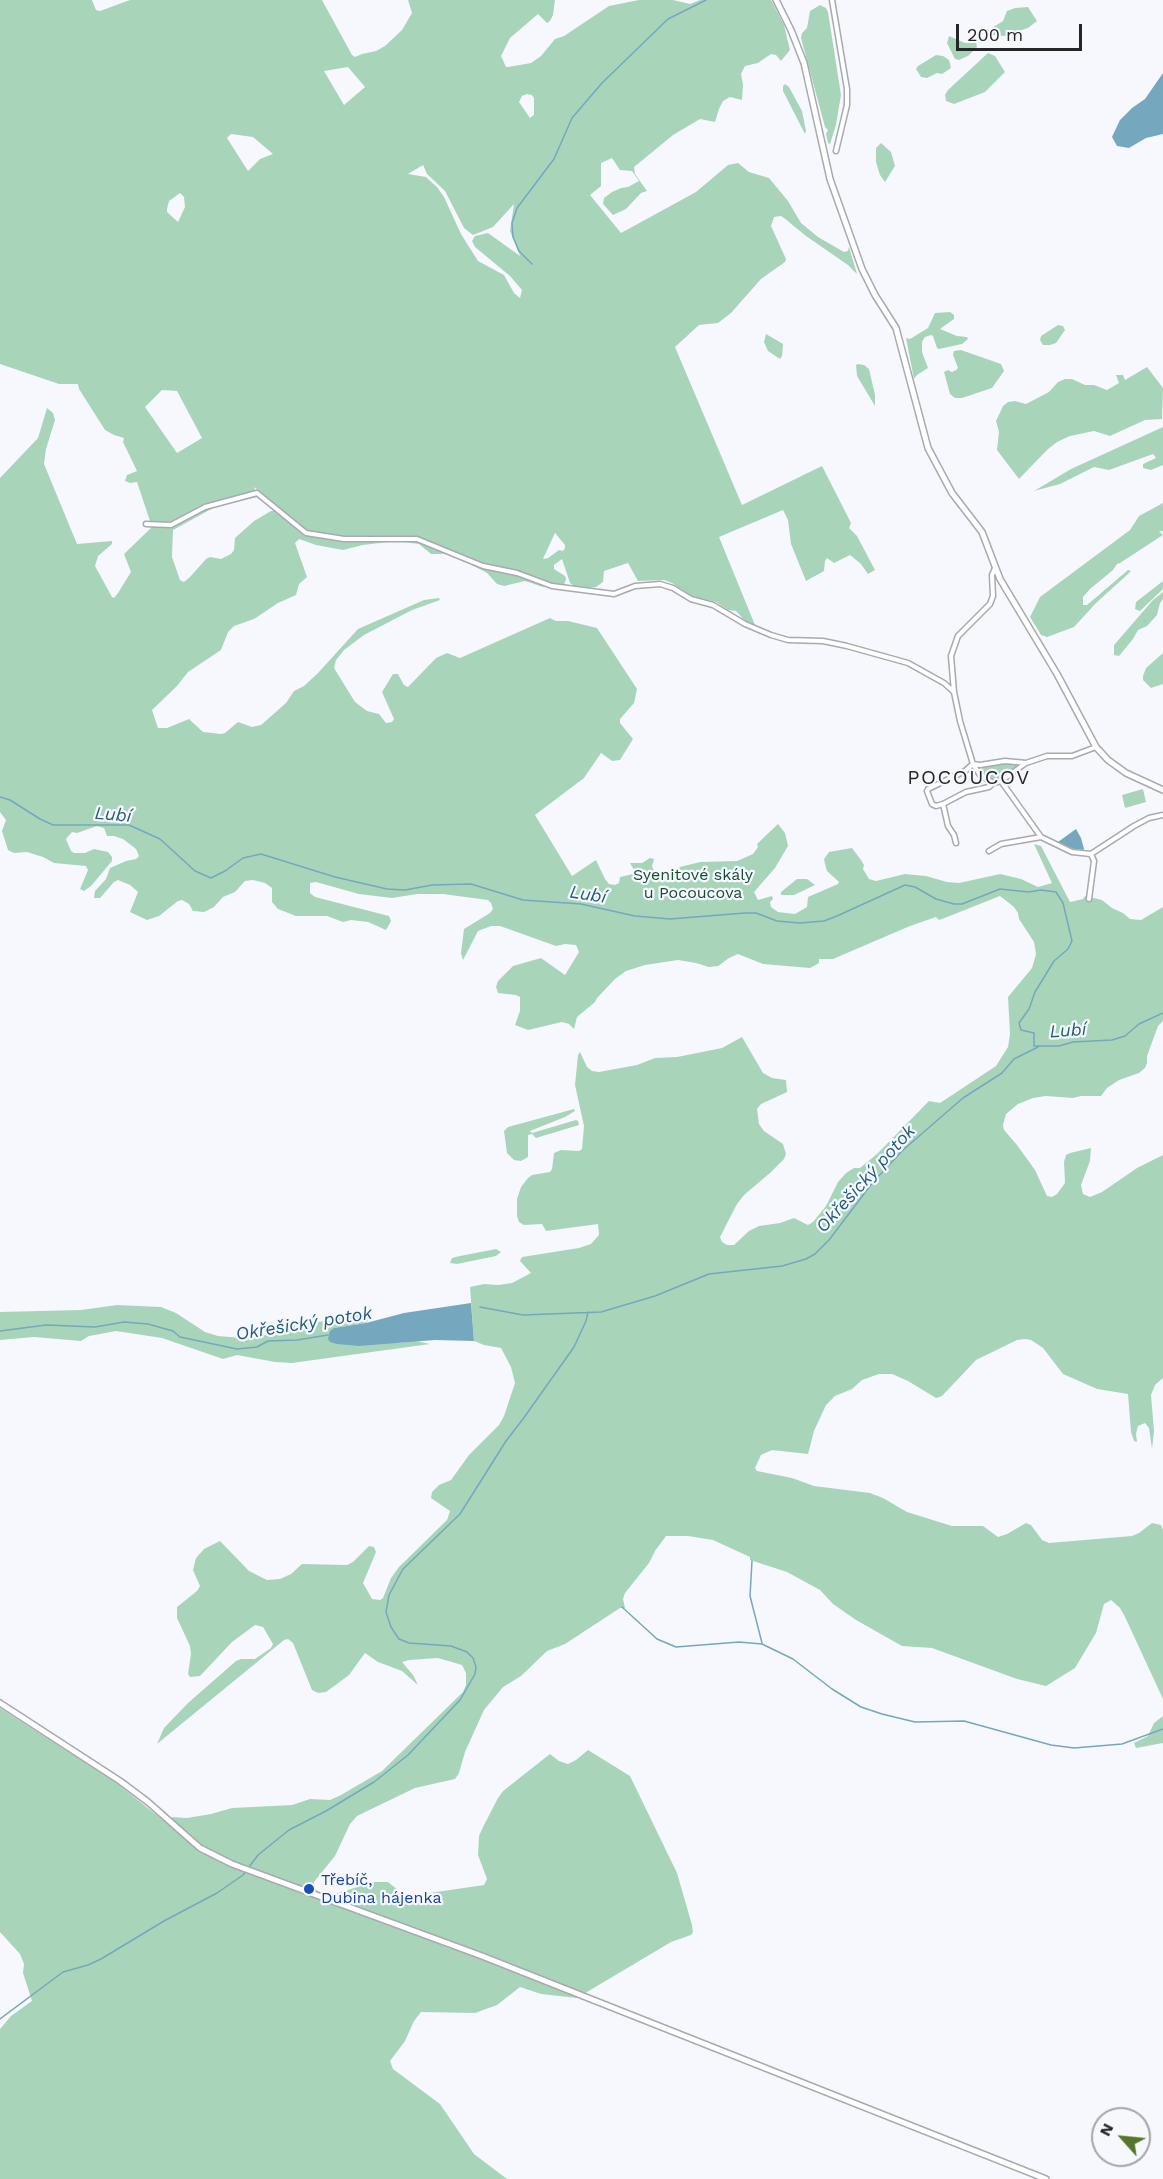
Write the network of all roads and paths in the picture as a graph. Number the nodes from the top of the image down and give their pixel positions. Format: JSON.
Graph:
{"nodes":[{"id":1,"x":776,"y":0,"type":"edge"},
{"id":2,"x":832,"y":0,"type":"edge"},
{"id":3,"x":836,"y":151,"type":"dead end"},
{"id":4,"x":146,"y":524,"type":"dead end"},
{"id":5,"x":995,"y":568,"type":"junction"},
{"id":6,"x":954,"y":692,"type":"junction"},
{"id":7,"x":1096,"y":747,"type":"junction"},
{"id":8,"x":1026,"y":763,"type":"junction"},
{"id":9,"x":973,"y":764,"type":"junction"},
{"id":10,"x":1001,"y":781,"type":"junction"},
{"id":11,"x":993,"y":783,"type":"junction"},
{"id":12,"x":1163,"y":790,"type":"edge"},
{"id":13,"x":943,"y":804,"type":"junction"},
{"id":14,"x":1163,"y":815,"type":"edge"},
{"id":15,"x":1041,"y":837,"type":"junction"},
{"id":16,"x":956,"y":843,"type":"dead end"},
{"id":17,"x":989,"y":851,"type":"dead end"},
{"id":18,"x":1091,"y":854,"type":"junction"},
{"id":19,"x":1089,"y":899,"type":"dead end"},
{"id":20,"x":0,"y":1703,"type":"edge"},
{"id":21,"x":1046,"y":2179,"type":"edge"}],
"edges":[{"from":1,"to":5,"type":"street"},
{"from":2,"to":3,"type":"street"},
{"from":4,"to":6,"type":"street"},
{"from":5,"to":6,"type":"street"},
{"from":5,"to":7,"type":"street"},
{"from":6,"to":9,"type":"street"},
{"from":7,"to":8,"type":"street"},
{"from":7,"to":12,"type":"street"},
{"from":8,"to":9,"type":"street"},
{"from":8,"to":10,"type":"street"},
{"from":9,"to":11,"type":"street"},
{"from":9,"to":13,"type":"street"},
{"from":10,"to":11,"type":"street"},
{"from":10,"to":15,"type":"street"},
{"from":11,"to":13,"type":"street"},
{"from":13,"to":16,"type":"street"},
{"from":14,"to":18,"type":"street"},
{"from":15,"to":17,"type":"street"},
{"from":15,"to":18,"type":"street"},
{"from":18,"to":19,"type":"street"},
{"from":20,"to":21,"type":"street"}]}
